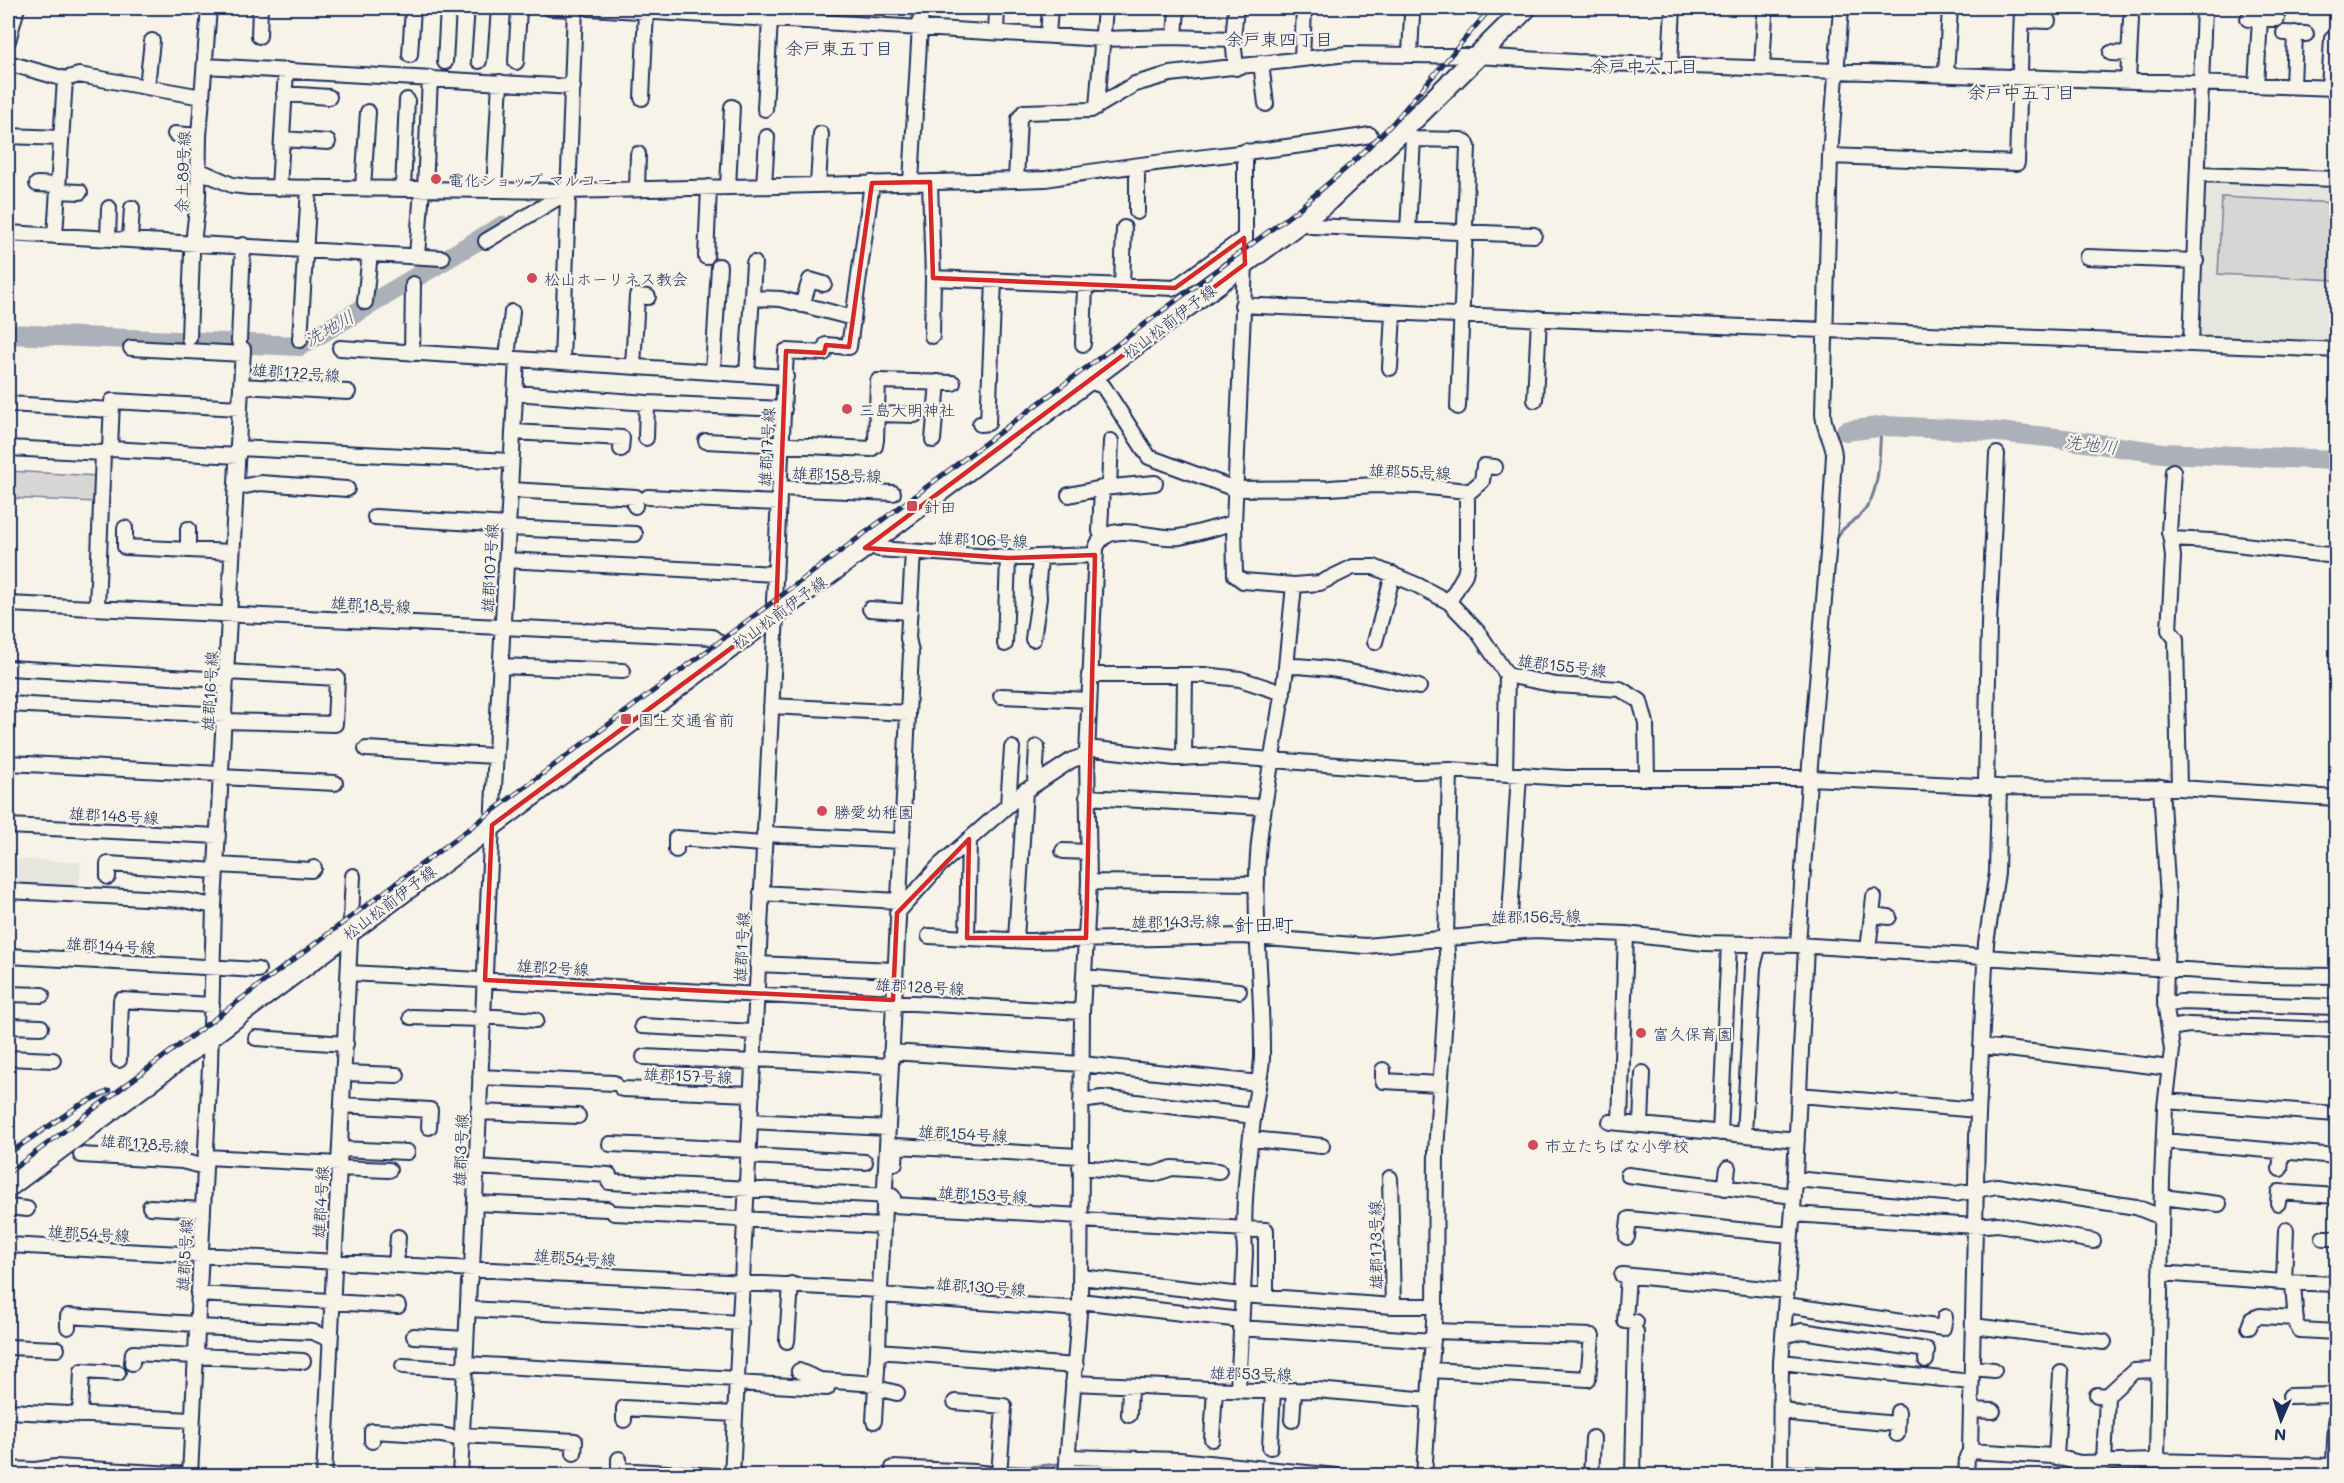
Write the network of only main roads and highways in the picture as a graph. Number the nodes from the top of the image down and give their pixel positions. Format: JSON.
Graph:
{"nodes":[{"id":1,"x":1526,"y":8,"type":"edge"},
{"id":2,"x":8,"y":1187,"type":"edge"}],
"edges":[{"from":1,"to":2,"type":"main road","name":"松山松前伊予線"}]}
